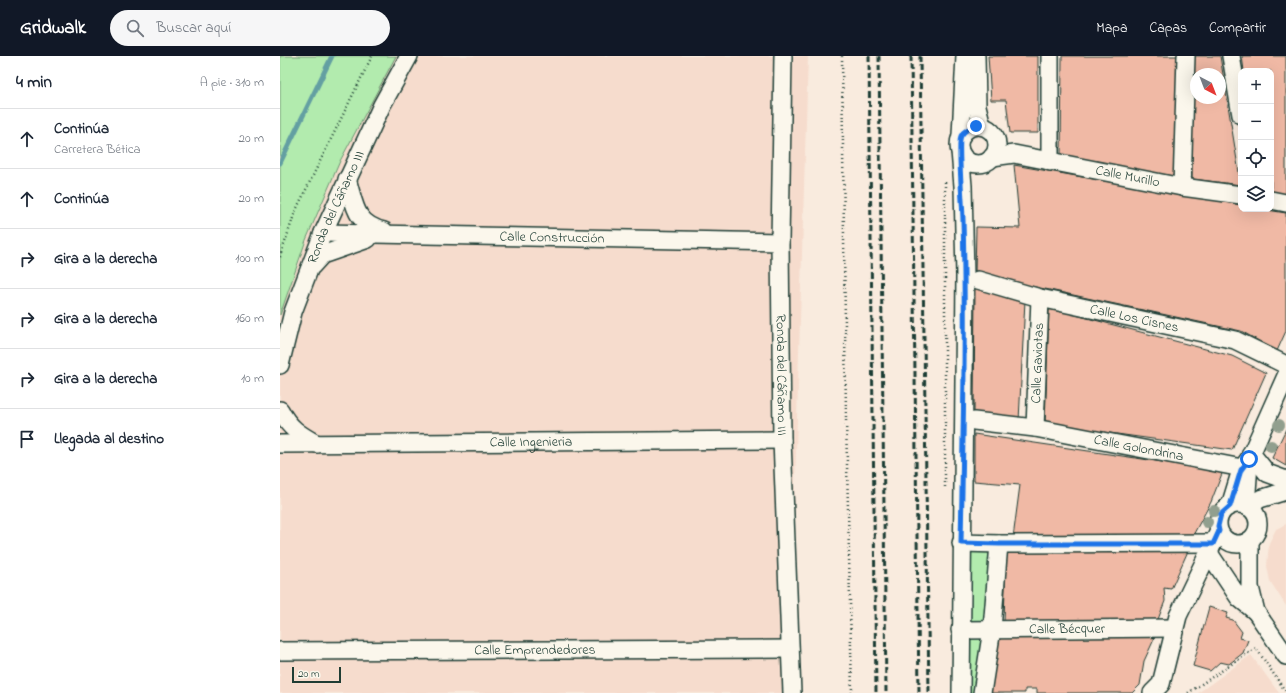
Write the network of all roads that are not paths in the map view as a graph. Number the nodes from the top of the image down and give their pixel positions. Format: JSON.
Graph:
{"nodes":[{"id":1,"x":409,"y":56,"type":"edge"},
{"id":2,"x":783,"y":56,"type":"edge"},
{"id":3,"x":965,"y":56,"type":"edge"},
{"id":4,"x":976,"y":56,"type":"edge"},
{"id":5,"x":1050,"y":56,"type":"edge"},
{"id":6,"x":1186,"y":56,"type":"edge"},
{"id":7,"x":1231,"y":56,"type":"edge"},
{"id":8,"x":1239,"y":104,"type":"edge"},
{"id":9,"x":982,"y":126,"type":"junction"},
{"id":10,"x":960,"y":143,"type":"junction"},
{"id":11,"x":989,"y":154,"type":"junction"},
{"id":12,"x":1050,"y":162,"type":"junction"},
{"id":13,"x":347,"y":179,"type":"junction"},
{"id":14,"x":962,"y":186,"type":"junction"},
{"id":15,"x":1182,"y":186,"type":"junction"},
{"id":16,"x":1238,"y":195,"type":"edge"},
{"id":17,"x":1274,"y":201,"type":"edge"},
{"id":18,"x":1286,"y":203,"type":"edge"},
{"id":19,"x":323,"y":233,"type":"junction"},
{"id":20,"x":400,"y":235,"type":"junction"},
{"id":21,"x":780,"y":242,"type":"junction"},
{"id":22,"x":309,"y":270,"type":"junction"},
{"id":23,"x":978,"y":280,"type":"dead end"},
{"id":24,"x":1040,"y":298,"type":"junction"},
{"id":25,"x":280,"y":365,"type":"edge"},
{"id":26,"x":1286,"y":365,"type":"edge"},
{"id":27,"x":1286,"y":376,"type":"edge"},
{"id":28,"x":280,"y":410,"type":"edge"},
{"id":29,"x":974,"y":421,"type":"dead end"},
{"id":30,"x":1035,"y":428,"type":"junction"},
{"id":31,"x":782,"y":440,"type":"junction"},
{"id":32,"x":280,"y":444,"type":"edge"},
{"id":33,"x":317,"y":444,"type":"junction"},
{"id":34,"x":1248,"y":460,"type":"junction"},
{"id":35,"x":1286,"y":480,"type":"edge"},
{"id":36,"x":1286,"y":491,"type":"edge"},
{"id":37,"x":1286,"y":496,"type":"edge"},
{"id":38,"x":1241,"y":506,"type":"junction"},
{"id":39,"x":1258,"y":522,"type":"junction"},
{"id":40,"x":1250,"y":540,"type":"junction"},
{"id":41,"x":961,"y":543,"type":"junction"},
{"id":42,"x":1214,"y":543,"type":"junction"},
{"id":43,"x":999,"y":544,"type":"junction"},
{"id":44,"x":1256,"y":612,"type":"junction"},
{"id":45,"x":1174,"y":628,"type":"junction"},
{"id":46,"x":992,"y":629,"type":"junction"},
{"id":47,"x":960,"y":630,"type":"junction"},
{"id":48,"x":790,"y":649,"type":"junction"},
{"id":49,"x":280,"y":651,"type":"edge"},
{"id":50,"x":1286,"y":656,"type":"edge"},
{"id":51,"x":1155,"y":692,"type":"edge"},
{"id":52,"x":792,"y":693,"type":"edge"},
{"id":53,"x":961,"y":693,"type":"edge"},
{"id":54,"x":982,"y":693,"type":"edge"}],
"edges":[{"from":1,"to":13,"type":"street","name":"Ronda del Cáñamo III"},
{"from":2,"to":21,"type":"street","name":"Ronda del Cáñamo III"},
{"from":3,"to":10,"type":"street"},
{"from":4,"to":9,"type":"street"},
{"from":5,"to":12,"type":"street"},
{"from":6,"to":15,"type":"street"},
{"from":7,"to":8,"type":"street"},
{"from":9,"to":10,"type":"street"},
{"from":9,"to":11,"type":"street"},
{"from":10,"to":11,"type":"street"},
{"from":10,"to":14,"type":"street"},
{"from":11,"to":12,"type":"street","name":"Calle Murillo"},
{"from":11,"to":14,"type":"street"},
{"from":12,"to":15,"type":"street","name":"Calle Murillo"},
{"from":13,"to":19,"type":"street","name":"Ronda del Cáñamo III"},
{"from":13,"to":20,"type":"street"},
{"from":14,"to":41,"type":"street"},
{"from":15,"to":16,"type":"street","name":"Calle Murillo"},
{"from":17,"to":18,"type":"street"},
{"from":19,"to":20,"type":"street","name":"Calle Construcción"},
{"from":19,"to":22,"type":"street","name":"Ronda del Cáñamo III"},
{"from":20,"to":21,"type":"street","name":"Calle Construcción"},
{"from":20,"to":22,"type":"street"},
{"from":21,"to":31,"type":"street","name":"Ronda del Cáñamo III"},
{"from":22,"to":25,"type":"street","name":"Ronda del Cáñamo III"},
{"from":23,"to":24,"type":"street","name":"Calle Los Cisnes"},
{"from":24,"to":26,"type":"street","name":"Calle Los Cisnes"},
{"from":24,"to":30,"type":"street","name":"Calle Gaviotas"},
{"from":27,"to":34,"type":"street"},
{"from":28,"to":33,"type":"street"},
{"from":29,"to":30,"type":"street","name":"Calle Golondrina"},
{"from":30,"to":34,"type":"street","name":"Calle Golondrina"},
{"from":31,"to":33,"type":"street","name":"Calle Ingenieria"},
{"from":31,"to":48,"type":"street","name":"Ronda del Cáñamo III"},
{"from":32,"to":33,"type":"street","name":"Calle Ingenieria"},
{"from":34,"to":35,"type":"street"},
{"from":34,"to":38,"type":"street"},
{"from":36,"to":38,"type":"street"},
{"from":37,"to":39,"type":"street"},
{"from":38,"to":39,"type":"street"},
{"from":38,"to":42,"type":"street"},
{"from":39,"to":40,"type":"street"},
{"from":40,"to":42,"type":"street"},
{"from":40,"to":44,"type":"street"},
{"from":41,"to":43,"type":"street"},
{"from":41,"to":47,"type":"street"},
{"from":42,"to":43,"type":"street"},
{"from":42,"to":44,"type":"street"},
{"from":42,"to":45,"type":"street"},
{"from":43,"to":46,"type":"street"},
{"from":44,"to":50,"type":"street"},
{"from":45,"to":46,"type":"street","name":"Calle Bécquer"},
{"from":45,"to":51,"type":"street"},
{"from":46,"to":47,"type":"street","name":"Calle Bécquer"},
{"from":46,"to":54,"type":"street"},
{"from":47,"to":53,"type":"street"},
{"from":48,"to":49,"type":"street","name":"Calle Emprendedores"},
{"from":48,"to":52,"type":"street","name":"Ronda del Cáñamo III"}]}
